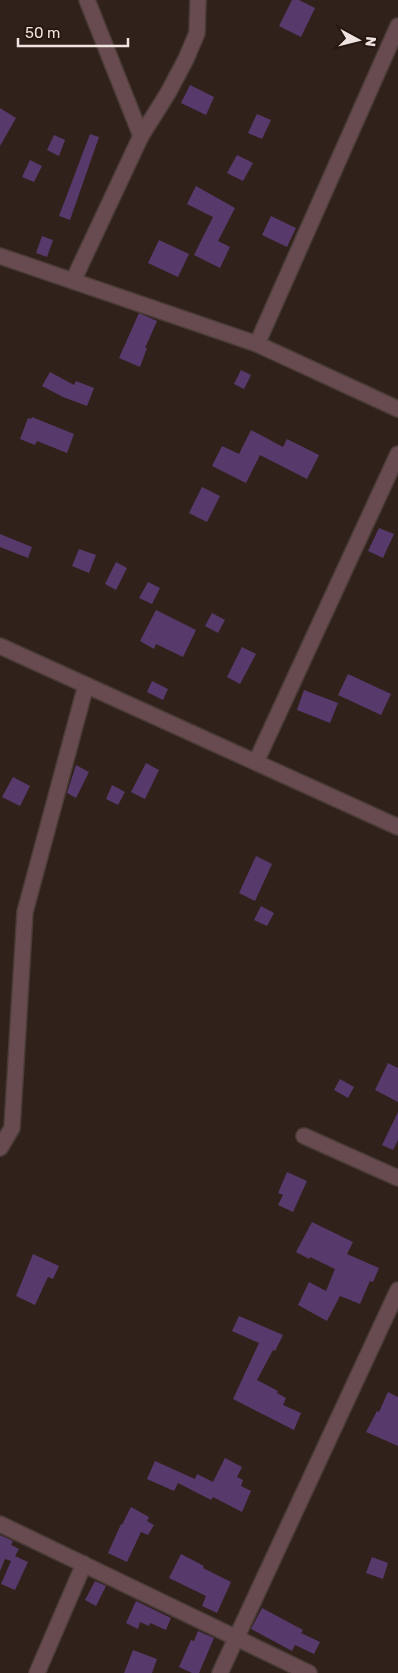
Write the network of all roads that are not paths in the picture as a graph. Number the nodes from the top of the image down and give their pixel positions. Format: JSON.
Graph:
{"nodes":[{"id":1,"x":87,"y":0,"type":"edge"},
{"id":2,"x":198,"y":0,"type":"edge"},
{"id":3,"x":398,"y":26,"type":"edge"},
{"id":4,"x":141,"y":136,"type":"junction"},
{"id":5,"x":0,"y":256,"type":"edge"},
{"id":6,"x":73,"y":281,"type":"junction"},
{"id":7,"x":257,"y":344,"type":"junction"},
{"id":8,"x":398,"y":409,"type":"edge"},
{"id":9,"x":398,"y":454,"type":"edge"},
{"id":10,"x":0,"y":646,"type":"edge"},
{"id":11,"x":86,"y":685,"type":"junction"},
{"id":12,"x":256,"y":762,"type":"junction"},
{"id":13,"x":398,"y":827,"type":"edge"},
{"id":14,"x":304,"y":1136,"type":"dead end"},
{"id":15,"x":0,"y":1148,"type":"edge"},
{"id":16,"x":398,"y":1178,"type":"edge"},
{"id":17,"x":398,"y":1290,"type":"edge"},
{"id":18,"x":0,"y":1524,"type":"edge"},
{"id":19,"x":84,"y":1564,"type":"junction"},
{"id":20,"x":236,"y":1638,"type":"junction"},
{"id":21,"x":37,"y":1673,"type":"edge"},
{"id":22,"x":220,"y":1673,"type":"edge"},
{"id":23,"x":309,"y":1673,"type":"edge"}],
"edges":[{"from":1,"to":4,"type":"street"},
{"from":2,"to":4,"type":"street"},
{"from":3,"to":7,"type":"street"},
{"from":4,"to":6,"type":"street"},
{"from":5,"to":6,"type":"street"},
{"from":6,"to":7,"type":"street"},
{"from":7,"to":8,"type":"street"},
{"from":9,"to":12,"type":"street"},
{"from":10,"to":11,"type":"street"},
{"from":11,"to":12,"type":"street"},
{"from":11,"to":15,"type":"street"},
{"from":12,"to":13,"type":"street"},
{"from":14,"to":16,"type":"street"},
{"from":17,"to":20,"type":"street"},
{"from":18,"to":19,"type":"street"},
{"from":19,"to":20,"type":"street"},
{"from":19,"to":21,"type":"street"},
{"from":20,"to":22,"type":"street"},
{"from":20,"to":23,"type":"street"}]}
